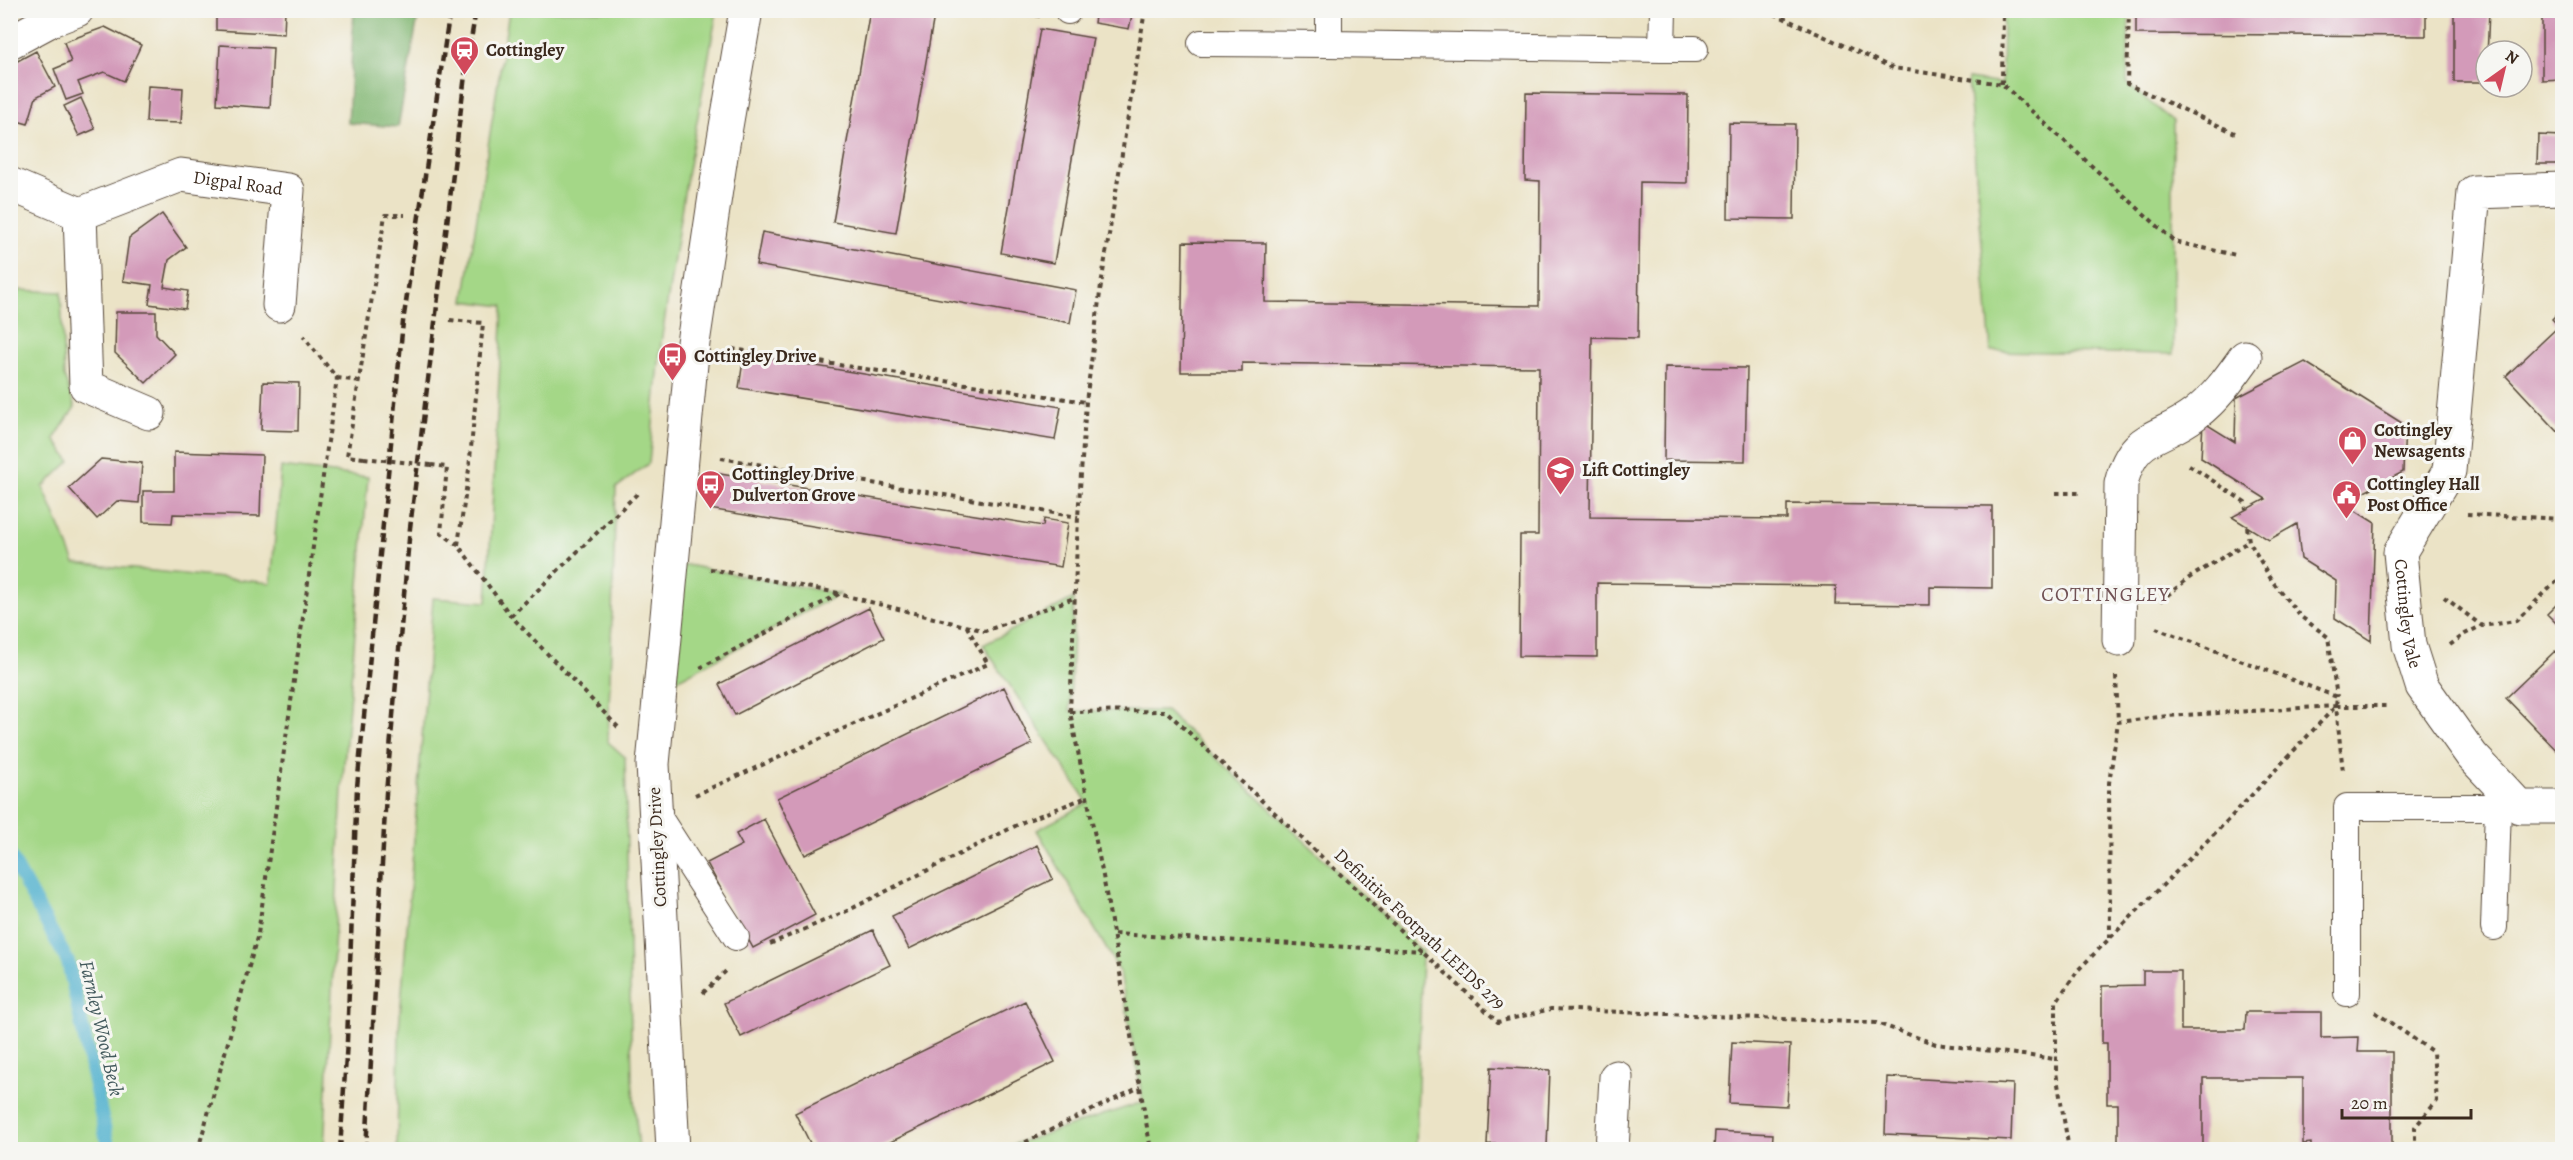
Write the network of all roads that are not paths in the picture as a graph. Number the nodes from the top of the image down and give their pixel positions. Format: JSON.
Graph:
{"nodes":[{"id":1,"x":77,"y":10,"type":"edge"},
{"id":2,"x":747,"y":10,"type":"edge"},
{"id":3,"x":1329,"y":10,"type":"edge"},
{"id":4,"x":1662,"y":10,"type":"edge"},
{"id":5,"x":10,"y":42,"type":"edge"},
{"id":6,"x":1201,"y":43,"type":"dead end"},
{"id":7,"x":1329,"y":44,"type":"junction"},
{"id":8,"x":1662,"y":49,"type":"junction"},
{"id":9,"x":1695,"y":49,"type":"dead end"},
{"id":10,"x":10,"y":184,"type":"edge"},
{"id":11,"x":2562,"y":189,"type":"edge"},
{"id":12,"x":80,"y":214,"type":"junction"},
{"id":13,"x":279,"y":305,"type":"road end"},
{"id":14,"x":2245,"y":357,"type":"dead end"},
{"id":15,"x":149,"y":412,"type":"dead end"},
{"id":16,"x":2125,"y":624,"type":"road end"},
{"id":17,"x":2509,"y":807,"type":"junction"},
{"id":18,"x":2562,"y":807,"type":"edge"},
{"id":19,"x":656,"y":813,"type":"junction"},
{"id":20,"x":2494,"y":927,"type":"dead end"},
{"id":21,"x":736,"y":937,"type":"dead end"},
{"id":22,"x":2347,"y":993,"type":"road end"},
{"id":23,"x":1616,"y":1077,"type":"dead end"},
{"id":24,"x":676,"y":1142,"type":"edge"},
{"id":25,"x":1612,"y":1149,"type":"edge"}],
"edges":[{"from":1,"to":5,"type":"street"},
{"from":2,"to":19,"type":"street","name":"Cottingley Drive"},
{"from":3,"to":7,"type":"lane"},
{"from":4,"to":8,"type":"lane"},
{"from":6,"to":7,"type":"lane"},
{"from":7,"to":8,"type":"lane"},
{"from":8,"to":9,"type":"lane"},
{"from":10,"to":12,"type":"street"},
{"from":11,"to":17,"type":"street","name":"Cottingley Vale"},
{"from":12,"to":13,"type":"street","name":"Digpal Road"},
{"from":12,"to":15,"type":"street"},
{"from":14,"to":16,"type":"street"},
{"from":17,"to":18,"type":"street"},
{"from":17,"to":20,"type":"lane"},
{"from":17,"to":22,"type":"lane"},
{"from":19,"to":21,"type":"lane"},
{"from":19,"to":24,"type":"street","name":"Cottingley Drive"},
{"from":23,"to":25,"type":"street"}]}
